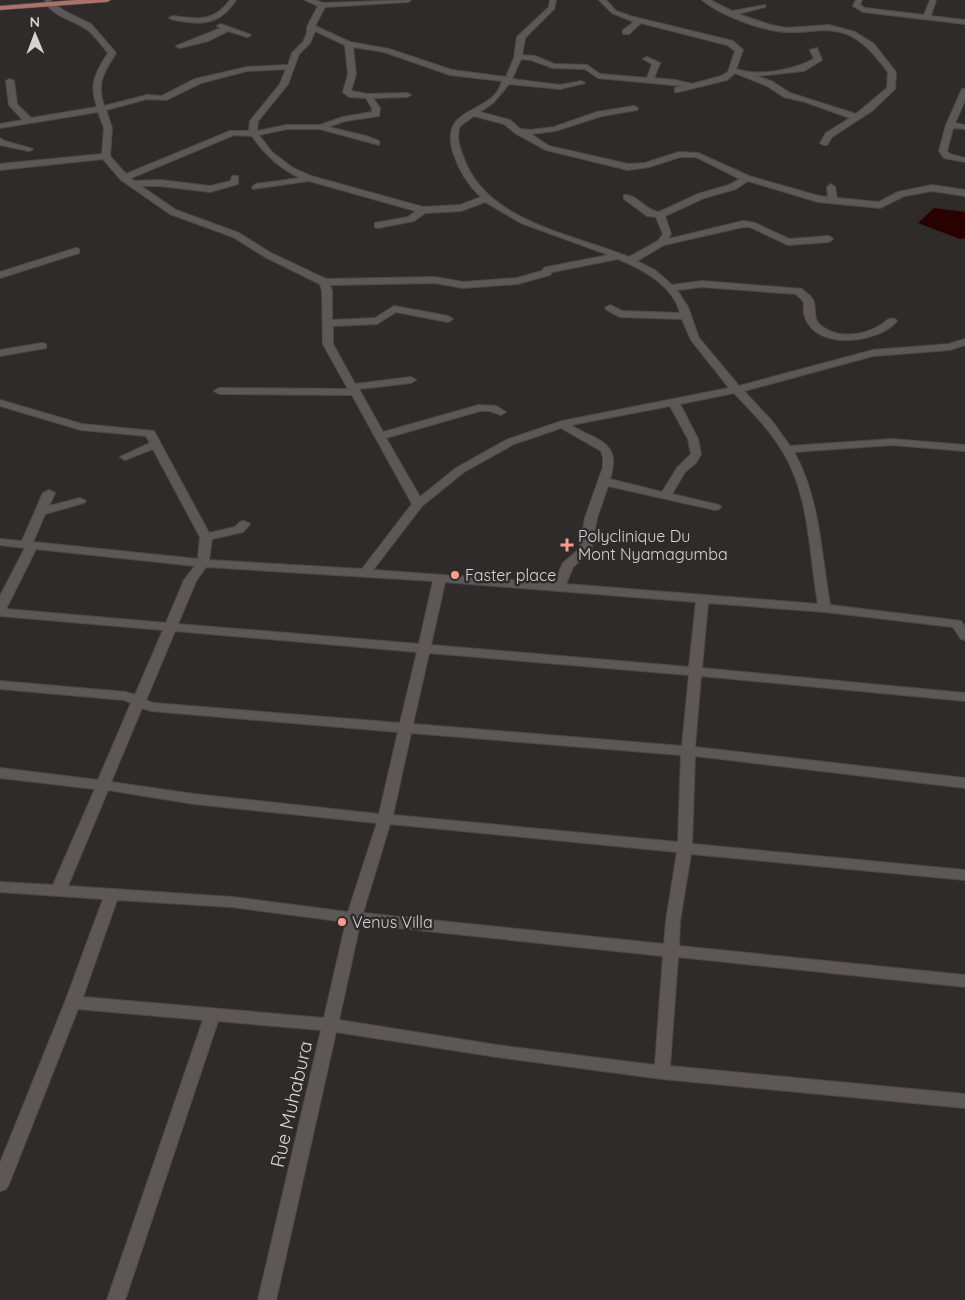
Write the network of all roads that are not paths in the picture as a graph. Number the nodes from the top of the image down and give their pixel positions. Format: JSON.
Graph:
{"nodes":[{"id":1,"x":107,"y":0,"type":"edge"},
{"id":2,"x":233,"y":0,"type":"edge"},
{"id":3,"x":308,"y":0,"type":"edge"},
{"id":4,"x":408,"y":0,"type":"edge"},
{"id":5,"x":553,"y":0,"type":"edge"},
{"id":6,"x":602,"y":0,"type":"edge"},
{"id":7,"x":705,"y":0,"type":"edge"},
{"id":8,"x":859,"y":0,"type":"edge"},
{"id":9,"x":933,"y":0,"type":"edge"},
{"id":10,"x":49,"y":2,"type":"edge"},
{"id":11,"x":322,"y":5,"type":"junction"},
{"id":12,"x":763,"y":6,"type":"dead end"},
{"id":13,"x":0,"y":8,"type":"edge"},
{"id":14,"x":731,"y":13,"type":"junction"},
{"id":15,"x":927,"y":16,"type":"junction"},
{"id":16,"x":173,"y":18,"type":"dead end"},
{"id":17,"x":213,"y":21,"type":"junction"},
{"id":18,"x":638,"y":21,"type":"junction"},
{"id":19,"x":965,"y":22,"type":"edge"},
{"id":20,"x":311,"y":27,"type":"junction"},
{"id":21,"x":228,"y":28,"type":"junction"},
{"id":22,"x":626,"y":32,"type":"dead end"},
{"id":23,"x":247,"y":35,"type":"dead end"},
{"id":24,"x":349,"y":44,"type":"junction"},
{"id":25,"x":180,"y":46,"type":"dead end"},
{"id":26,"x":814,"y":50,"type":"dead end"},
{"id":27,"x":519,"y":58,"type":"junction"},
{"id":28,"x":647,"y":59,"type":"dead end"},
{"id":29,"x":290,"y":67,"type":"junction"},
{"id":30,"x":733,"y":70,"type":"junction"},
{"id":31,"x":748,"y":75,"type":"junction"},
{"id":32,"x":507,"y":80,"type":"junction"},
{"id":33,"x":650,"y":80,"type":"junction"},
{"id":34,"x":10,"y":81,"type":"dead end"},
{"id":35,"x":581,"y":83,"type":"dead end"},
{"id":36,"x":691,"y":86,"type":"junction"},
{"id":37,"x":560,"y":87,"type":"junction"},
{"id":38,"x":678,"y":90,"type":"dead end"},
{"id":39,"x":965,"y":93,"type":"edge"},
{"id":40,"x":567,"y":94,"type":"dead end"},
{"id":41,"x":407,"y":95,"type":"dead end"},
{"id":42,"x":368,"y":96,"type":"junction"},
{"id":43,"x":634,"y":108,"type":"dead end"},
{"id":44,"x":100,"y":109,"type":"junction"},
{"id":45,"x":473,"y":113,"type":"junction"},
{"id":46,"x":856,"y":117,"type":"junction"},
{"id":47,"x":30,"y":122,"type":"junction"},
{"id":48,"x":950,"y":125,"type":"junction"},
{"id":49,"x":0,"y":126,"type":"edge"},
{"id":50,"x":321,"y":127,"type":"junction"},
{"id":51,"x":965,"y":127,"type":"edge"},
{"id":52,"x":522,"y":132,"type":"junction"},
{"id":53,"x":254,"y":134,"type":"junction"},
{"id":54,"x":0,"y":140,"type":"edge"},
{"id":55,"x":376,"y":143,"type":"dead end"},
{"id":56,"x":824,"y":143,"type":"dead end"},
{"id":57,"x":29,"y":149,"type":"dead end"},
{"id":58,"x":106,"y":156,"type":"junction"},
{"id":59,"x":965,"y":160,"type":"edge"},
{"id":60,"x":0,"y":167,"type":"edge"},
{"id":61,"x":234,"y":178,"type":"dead end"},
{"id":62,"x":308,"y":178,"type":"junction"},
{"id":63,"x":746,"y":178,"type":"junction"},
{"id":64,"x":128,"y":181,"type":"junction"},
{"id":65,"x":256,"y":187,"type":"dead end"},
{"id":66,"x":831,"y":187,"type":"dead end"},
{"id":67,"x":965,"y":193,"type":"edge"},
{"id":68,"x":627,"y":197,"type":"dead end"},
{"id":69,"x":486,"y":198,"type":"junction"},
{"id":70,"x":832,"y":200,"type":"junction"},
{"id":71,"x":423,"y":210,"type":"junction"},
{"id":72,"x":660,"y":215,"type":"junction"},
{"id":73,"x":378,"y":225,"type":"dead end"},
{"id":74,"x":829,"y":239,"type":"dead end"},
{"id":75,"x":661,"y":243,"type":"junction"},
{"id":76,"x":76,"y":252,"type":"dead end"},
{"id":77,"x":620,"y":256,"type":"junction"},
{"id":78,"x":630,"y":261,"type":"junction"},
{"id":79,"x":0,"y":275,"type":"edge"},
{"id":80,"x":324,"y":282,"type":"junction"},
{"id":81,"x":671,"y":288,"type":"junction"},
{"id":82,"x":610,"y":308,"type":"dead end"},
{"id":83,"x":686,"y":316,"type":"junction"},
{"id":84,"x":448,"y":319,"type":"dead end"},
{"id":85,"x":892,"y":321,"type":"dead end"},
{"id":86,"x":327,"y":323,"type":"junction"},
{"id":87,"x":854,"y":337,"type":"junction"},
{"id":88,"x":965,"y":342,"type":"edge"},
{"id":89,"x":42,"y":346,"type":"dead end"},
{"id":90,"x":0,"y":353,"type":"edge"},
{"id":91,"x":873,"y":353,"type":"junction"},
{"id":92,"x":411,"y":380,"type":"dead end"},
{"id":93,"x":355,"y":389,"type":"junction"},
{"id":94,"x":218,"y":390,"type":"dead end"},
{"id":95,"x":735,"y":390,"type":"junction"},
{"id":96,"x":0,"y":403,"type":"edge"},
{"id":97,"x":674,"y":403,"type":"junction"},
{"id":98,"x":501,"y":412,"type":"dead end"},
{"id":99,"x":562,"y":424,"type":"junction"},
{"id":100,"x":381,"y":436,"type":"junction"},
{"id":101,"x":156,"y":444,"type":"junction"},
{"id":102,"x":965,"y":448,"type":"edge"},
{"id":103,"x":786,"y":450,"type":"junction"},
{"id":104,"x":125,"y":457,"type":"dead end"},
{"id":105,"x":604,"y":481,"type":"junction"},
{"id":106,"x":49,"y":493,"type":"dead end"},
{"id":107,"x":665,"y":496,"type":"junction"},
{"id":108,"x":80,"y":501,"type":"dead end"},
{"id":109,"x":418,"y":504,"type":"junction"},
{"id":110,"x":715,"y":507,"type":"dead end"},
{"id":111,"x":41,"y":512,"type":"junction"},
{"id":112,"x":244,"y":524,"type":"dead end"},
{"id":113,"x":206,"y":537,"type":"junction"},
{"id":114,"x":0,"y":542,"type":"edge"},
{"id":115,"x":29,"y":545,"type":"junction"},
{"id":116,"x":203,"y":563,"type":"junction"},
{"id":117,"x":364,"y":573,"type":"junction"},
{"id":118,"x":440,"y":578,"type":"junction"},
{"id":119,"x":559,"y":588,"type":"junction"},
{"id":120,"x":702,"y":599,"type":"junction"},
{"id":121,"x":824,"y":608,"type":"junction"},
{"id":122,"x":0,"y":610,"type":"edge"},
{"id":123,"x":961,"y":625,"type":"edge"},
{"id":124,"x":171,"y":627,"type":"junction"},
{"id":125,"x":965,"y":636,"type":"edge"},
{"id":126,"x":423,"y":649,"type":"junction"},
{"id":127,"x":696,"y":670,"type":"junction"},
{"id":128,"x":0,"y":685,"type":"edge"},
{"id":129,"x":965,"y":697,"type":"edge"},
{"id":130,"x":139,"y":702,"type":"junction"},
{"id":131,"x":407,"y":730,"type":"junction"},
{"id":132,"x":688,"y":751,"type":"junction"},
{"id":133,"x":0,"y":773,"type":"edge"},
{"id":134,"x":965,"y":783,"type":"edge"},
{"id":135,"x":103,"y":785,"type":"junction"},
{"id":136,"x":385,"y":819,"type":"junction"},
{"id":137,"x":685,"y":849,"type":"junction"},
{"id":138,"x":965,"y":875,"type":"edge"},
{"id":139,"x":0,"y":886,"type":"edge"},
{"id":140,"x":59,"y":889,"type":"junction"},
{"id":141,"x":112,"y":894,"type":"junction"},
{"id":142,"x":355,"y":918,"type":"junction"},
{"id":143,"x":672,"y":950,"type":"junction"},
{"id":144,"x":965,"y":982,"type":"edge"},
{"id":145,"x":73,"y":1002,"type":"junction"},
{"id":146,"x":212,"y":1015,"type":"junction"},
{"id":147,"x":331,"y":1025,"type":"junction"},
{"id":148,"x":662,"y":1072,"type":"junction"},
{"id":149,"x":965,"y":1100,"type":"edge"},
{"id":150,"x":0,"y":1184,"type":"edge"},
{"id":151,"x":116,"y":1300,"type":"edge"},
{"id":152,"x":267,"y":1300,"type":"edge"}],
"edges":[{"from":1,"to":10,"type":"main road"},
{"from":2,"to":17,"type":"street"},
{"from":3,"to":11,"type":"street"},
{"from":4,"to":11,"type":"street"},
{"from":5,"to":27,"type":"street"},
{"from":6,"to":18,"type":"street"},
{"from":7,"to":14,"type":"street"},
{"from":8,"to":15,"type":"street"},
{"from":9,"to":15,"type":"street"},
{"from":10,"to":13,"type":"main road"},
{"from":10,"to":44,"type":"street"},
{"from":11,"to":20,"type":"street"},
{"from":12,"to":14,"type":"street"},
{"from":14,"to":46,"type":"street"},
{"from":15,"to":19,"type":"street"},
{"from":16,"to":17,"type":"street"},
{"from":17,"to":21,"type":"street"},
{"from":18,"to":22,"type":"street"},
{"from":18,"to":30,"type":"street"},
{"from":20,"to":24,"type":"street"},
{"from":20,"to":29,"type":"street"},
{"from":21,"to":23,"type":"street"},
{"from":21,"to":25,"type":"street"},
{"from":24,"to":32,"type":"street"},
{"from":24,"to":42,"type":"street"},
{"from":26,"to":31,"type":"street"},
{"from":27,"to":32,"type":"street"},
{"from":27,"to":33,"type":"street"},
{"from":28,"to":33,"type":"street"},
{"from":29,"to":44,"type":"street"},
{"from":29,"to":53,"type":"street"},
{"from":30,"to":31,"type":"street"},
{"from":30,"to":36,"type":"street"},
{"from":31,"to":46,"type":"street"},
{"from":32,"to":37,"type":"street"},
{"from":32,"to":45,"type":"street"},
{"from":33,"to":36,"type":"street"},
{"from":34,"to":47,"type":"street"},
{"from":35,"to":37,"type":"street"},
{"from":36,"to":38,"type":"street"},
{"from":37,"to":40,"type":"street"},
{"from":39,"to":48,"type":"street"},
{"from":41,"to":42,"type":"street"},
{"from":42,"to":50,"type":"street"},
{"from":43,"to":52,"type":"street"},
{"from":44,"to":47,"type":"street"},
{"from":44,"to":58,"type":"street"},
{"from":45,"to":52,"type":"street"},
{"from":45,"to":69,"type":"street"},
{"from":46,"to":56,"type":"street"},
{"from":47,"to":49,"type":"street"},
{"from":48,"to":51,"type":"street"},
{"from":48,"to":59,"type":"street"},
{"from":50,"to":53,"type":"street"},
{"from":50,"to":55,"type":"street"},
{"from":52,"to":63,"type":"street"},
{"from":53,"to":62,"type":"street"},
{"from":53,"to":64,"type":"street"},
{"from":54,"to":57,"type":"street"},
{"from":58,"to":60,"type":"street"},
{"from":58,"to":64,"type":"street"},
{"from":61,"to":64,"type":"street"},
{"from":62,"to":65,"type":"street"},
{"from":62,"to":71,"type":"street"},
{"from":63,"to":70,"type":"street"},
{"from":63,"to":72,"type":"street"},
{"from":64,"to":80,"type":"street"},
{"from":66,"to":70,"type":"street"},
{"from":67,"to":70,"type":"street"},
{"from":68,"to":72,"type":"street"},
{"from":69,"to":71,"type":"street"},
{"from":69,"to":77,"type":"street"},
{"from":71,"to":73,"type":"street"},
{"from":72,"to":75,"type":"street"},
{"from":74,"to":75,"type":"street"},
{"from":75,"to":78,"type":"street"},
{"from":76,"to":79,"type":"street"},
{"from":77,"to":78,"type":"street"},
{"from":77,"to":80,"type":"street"},
{"from":78,"to":81,"type":"street"},
{"from":80,"to":86,"type":"street"},
{"from":81,"to":83,"type":"street"},
{"from":81,"to":87,"type":"street"},
{"from":82,"to":83,"type":"street"},
{"from":83,"to":95,"type":"street"},
{"from":84,"to":86,"type":"street"},
{"from":85,"to":87,"type":"street"},
{"from":86,"to":93,"type":"street"},
{"from":87,"to":91,"type":"street"},
{"from":88,"to":91,"type":"street"},
{"from":89,"to":90,"type":"street"},
{"from":91,"to":95,"type":"street"},
{"from":92,"to":93,"type":"street"},
{"from":93,"to":94,"type":"street"},
{"from":93,"to":100,"type":"street"},
{"from":95,"to":97,"type":"street"},
{"from":95,"to":103,"type":"street"},
{"from":96,"to":101,"type":"street"},
{"from":97,"to":99,"type":"street"},
{"from":97,"to":107,"type":"street"},
{"from":98,"to":100,"type":"street"},
{"from":99,"to":105,"type":"street"},
{"from":99,"to":109,"type":"street"},
{"from":100,"to":109,"type":"street"},
{"from":101,"to":104,"type":"street"},
{"from":101,"to":113,"type":"street"},
{"from":102,"to":103,"type":"street"},
{"from":103,"to":121,"type":"street"},
{"from":105,"to":107,"type":"street"},
{"from":105,"to":119,"type":"street"},
{"from":106,"to":111,"type":"street"},
{"from":107,"to":110,"type":"street"},
{"from":108,"to":111,"type":"street"},
{"from":109,"to":117,"type":"street"},
{"from":111,"to":115,"type":"street"},
{"from":112,"to":113,"type":"street"},
{"from":113,"to":116,"type":"street"},
{"from":114,"to":115,"type":"street"},
{"from":115,"to":116,"type":"street"},
{"from":115,"to":122,"type":"street"},
{"from":116,"to":117,"type":"street"},
{"from":116,"to":124,"type":"street"},
{"from":117,"to":118,"type":"street"},
{"from":118,"to":119,"type":"street"},
{"from":118,"to":126,"type":"street","name":"Rue Muhabura"},
{"from":119,"to":120,"type":"street"},
{"from":120,"to":121,"type":"street"},
{"from":120,"to":127,"type":"street"},
{"from":121,"to":123,"type":"street"},
{"from":122,"to":124,"type":"street"},
{"from":123,"to":125,"type":"street"},
{"from":124,"to":126,"type":"street"},
{"from":124,"to":130,"type":"street"},
{"from":126,"to":127,"type":"street"},
{"from":126,"to":131,"type":"street","name":"Rue Muhabura"},
{"from":127,"to":129,"type":"street"},
{"from":127,"to":132,"type":"street"},
{"from":128,"to":130,"type":"street"},
{"from":130,"to":131,"type":"street"},
{"from":130,"to":135,"type":"street"},
{"from":131,"to":132,"type":"street"},
{"from":131,"to":136,"type":"street","name":"Rue Muhabura"},
{"from":132,"to":134,"type":"street"},
{"from":132,"to":137,"type":"street"},
{"from":133,"to":135,"type":"street"},
{"from":135,"to":136,"type":"street"},
{"from":135,"to":140,"type":"street"},
{"from":136,"to":137,"type":"street"},
{"from":136,"to":142,"type":"street","name":"Rue Muhabura"},
{"from":137,"to":138,"type":"street"},
{"from":137,"to":143,"type":"street"},
{"from":139,"to":140,"type":"street"},
{"from":140,"to":141,"type":"street"},
{"from":141,"to":142,"type":"street"},
{"from":141,"to":145,"type":"street"},
{"from":142,"to":143,"type":"street"},
{"from":142,"to":147,"type":"street","name":"Rue Muhabura"},
{"from":143,"to":144,"type":"street"},
{"from":143,"to":148,"type":"street"},
{"from":145,"to":146,"type":"street"},
{"from":145,"to":150,"type":"street"},
{"from":146,"to":147,"type":"street"},
{"from":146,"to":151,"type":"street"},
{"from":147,"to":148,"type":"street"},
{"from":147,"to":152,"type":"street","name":"Rue Muhabura"},
{"from":148,"to":149,"type":"street"}]}
